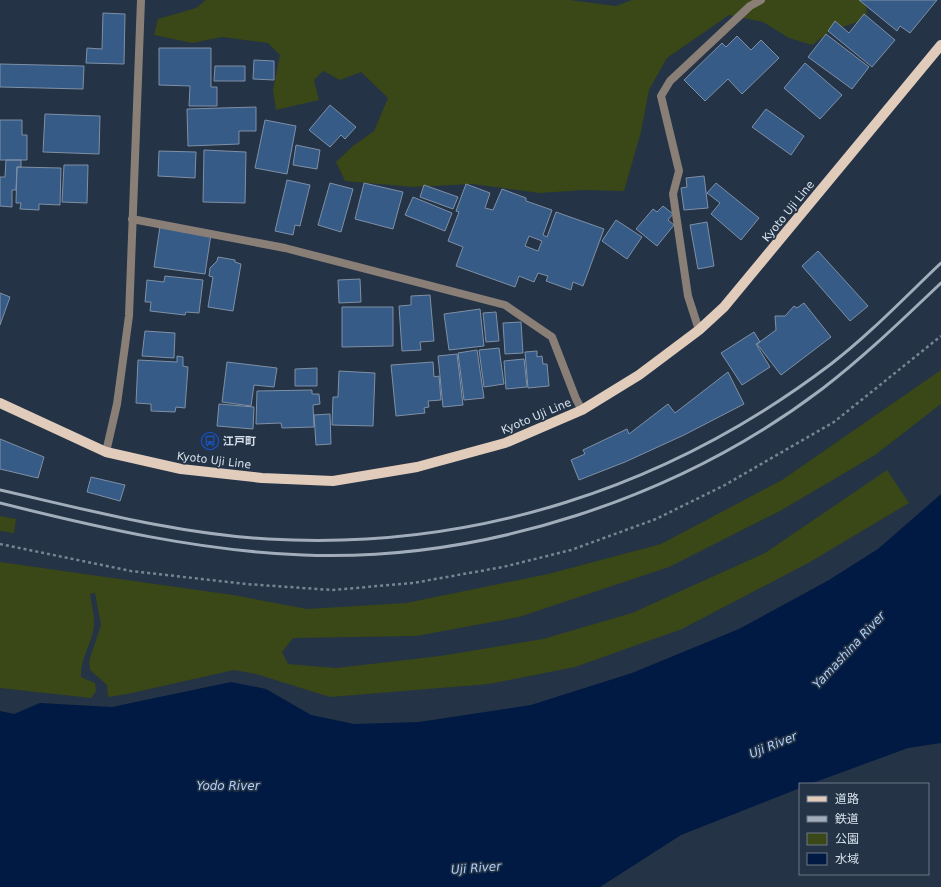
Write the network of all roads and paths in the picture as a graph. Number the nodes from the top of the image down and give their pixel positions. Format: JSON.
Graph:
{"nodes":[{"id":1,"x":141,"y":0,"type":"edge"},
{"id":2,"x":761,"y":0,"type":"edge"},
{"id":3,"x":941,"y":45,"type":"edge"},
{"id":4,"x":132,"y":219,"type":"junction"},
{"id":5,"x":699,"y":330,"type":"junction"},
{"id":6,"x":941,"y":336,"type":"edge"},
{"id":7,"x":0,"y":403,"type":"edge"},
{"id":8,"x":582,"y":410,"type":"junction"},
{"id":9,"x":106,"y":452,"type":"junction"},
{"id":10,"x":0,"y":544,"type":"edge"}],
"edges":[{"from":1,"to":4,"type":"street"},
{"from":2,"to":5,"type":"street"},
{"from":3,"to":5,"type":"main road","name":"Kyoto Uji Line"},
{"from":4,"to":8,"type":"street"},
{"from":4,"to":9,"type":"street"},
{"from":5,"to":8,"type":"main road","name":"Kyoto Uji Line"},
{"from":6,"to":10,"type":"path"},
{"from":7,"to":9,"type":"main road","name":"Kyoto Uji Line"},
{"from":8,"to":9,"type":"main road","name":"Kyoto Uji Line"}]}
